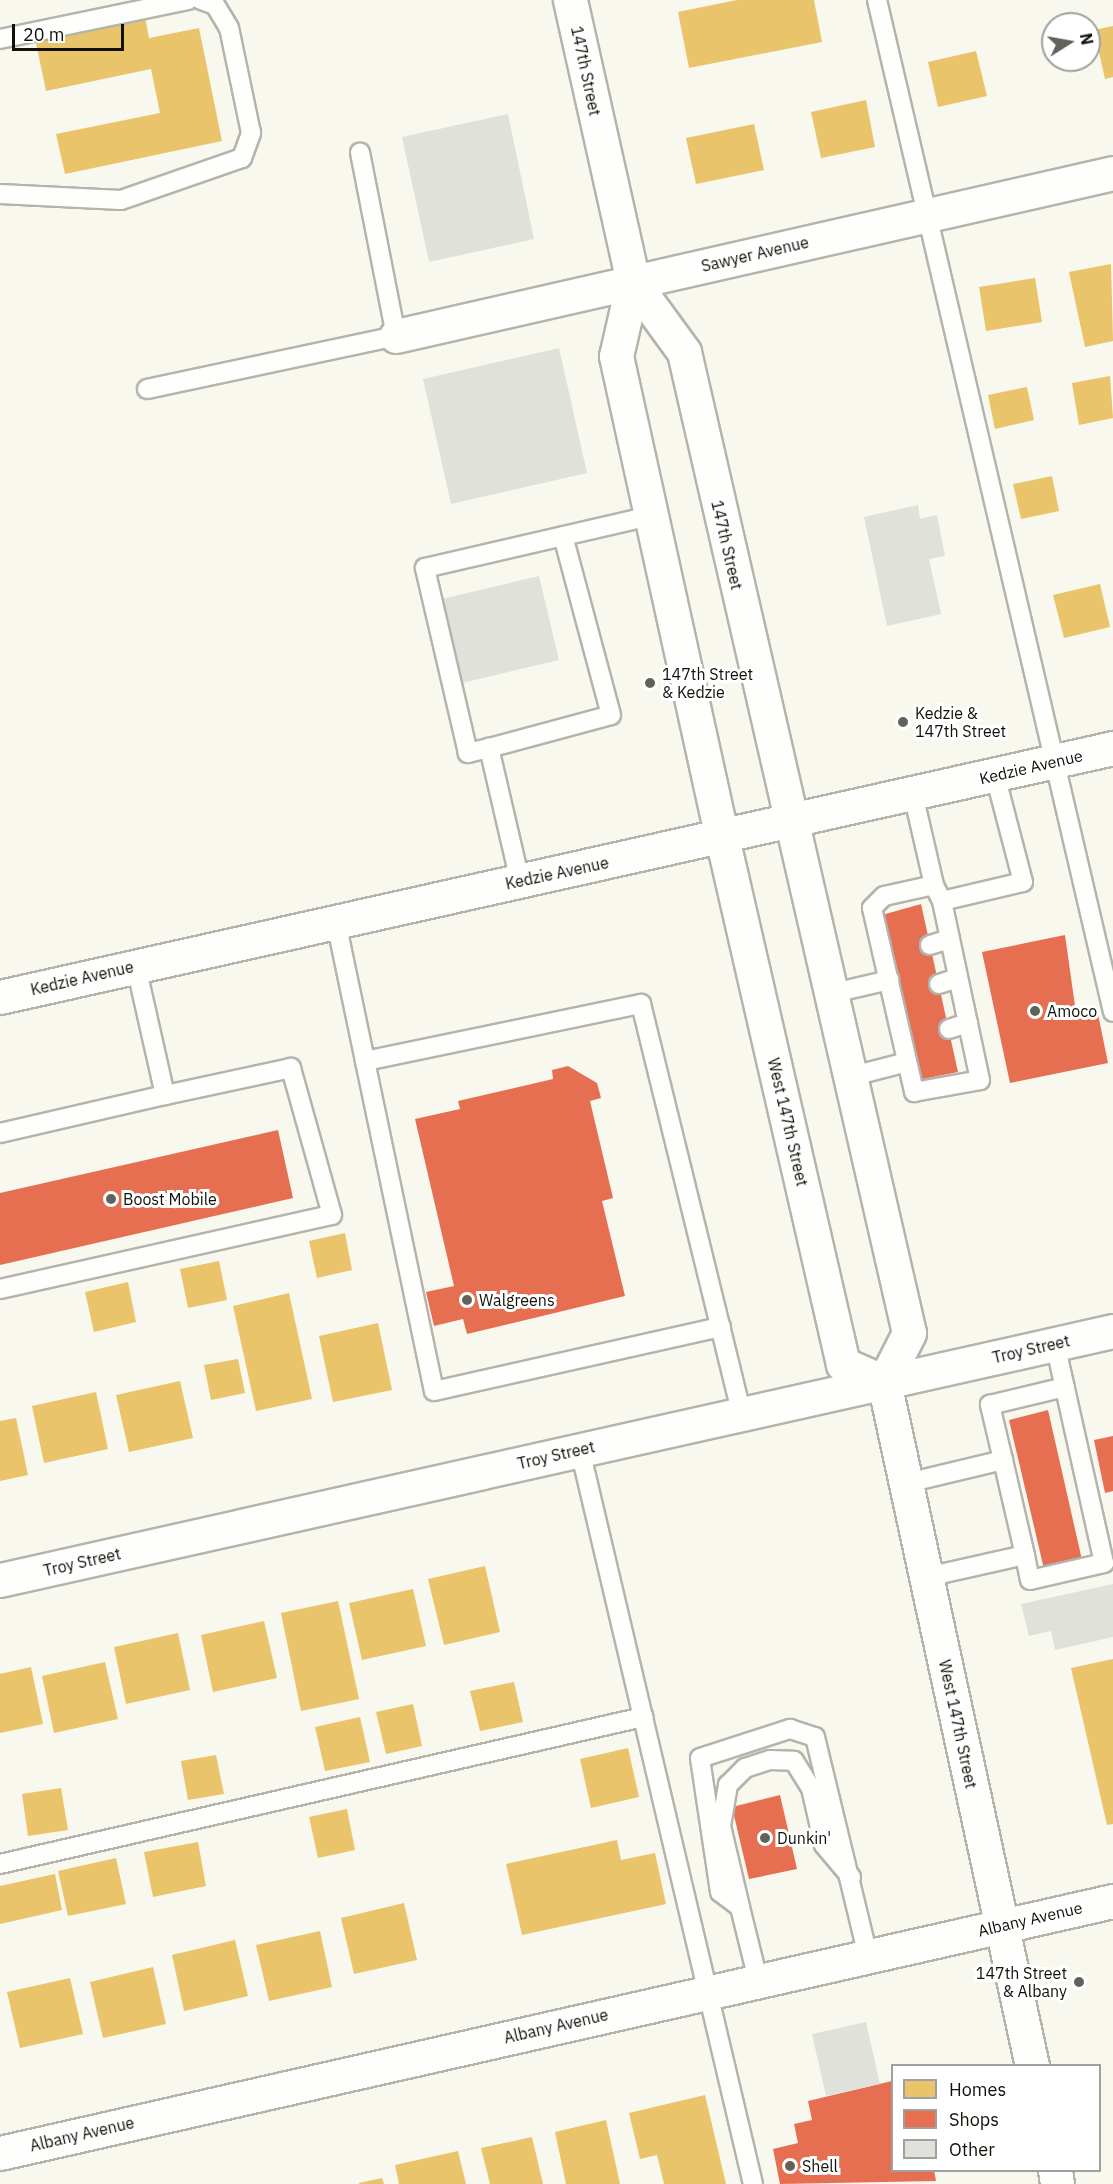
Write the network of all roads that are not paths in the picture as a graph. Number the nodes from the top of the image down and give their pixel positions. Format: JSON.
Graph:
{"nodes":[{"id":1,"x":188,"y":0,"type":"edge"},
{"id":2,"x":201,"y":0,"type":"edge"},
{"id":3,"x":570,"y":0,"type":"edge"},
{"id":4,"x":877,"y":0,"type":"edge"},
{"id":5,"x":0,"y":39,"type":"edge"},
{"id":6,"x":360,"y":153,"type":"dead end"},
{"id":7,"x":1113,"y":173,"type":"edge"},
{"id":8,"x":0,"y":194,"type":"edge"},
{"id":9,"x":926,"y":216,"type":"junction"},
{"id":10,"x":633,"y":282,"type":"junction"},
{"id":11,"x":396,"y":336,"type":"junction"},
{"id":12,"x":147,"y":389,"type":"dead end"},
{"id":13,"x":651,"y":516,"type":"junction"},
{"id":14,"x":563,"y":536,"type":"junction"},
{"id":15,"x":489,"y":748,"type":"junction"},
{"id":16,"x":1113,"y":748,"type":"edge"},
{"id":17,"x":1057,"y":761,"type":"junction"},
{"id":18,"x":995,"y":775,"type":"junction"},
{"id":19,"x":913,"y":794,"type":"junction"},
{"id":20,"x":789,"y":823,"type":"junction"},
{"id":21,"x":722,"y":837,"type":"junction"},
{"id":22,"x":520,"y":881,"type":"junction"},
{"id":23,"x":938,"y":893,"type":"junction"},
{"id":24,"x":336,"y":922,"type":"junction"},
{"id":25,"x":950,"y":939,"type":"junction"},
{"id":26,"x":930,"y":945,"type":"dead end"},
{"id":27,"x":136,"y":966,"type":"junction"},
{"id":28,"x":958,"y":978,"type":"junction"},
{"id":29,"x":889,"y":980,"type":"junction"},
{"id":30,"x":939,"y":984,"type":"dead end"},
{"id":31,"x":829,"y":994,"type":"junction"},
{"id":32,"x":0,"y":997,"type":"edge"},
{"id":33,"x":1113,"y":1012,"type":"edge"},
{"id":34,"x":968,"y":1023,"type":"junction"},
{"id":35,"x":949,"y":1029,"type":"dead end"},
{"id":36,"x":365,"y":1061,"type":"junction"},
{"id":37,"x":907,"y":1062,"type":"junction"},
{"id":38,"x":849,"y":1077,"type":"junction"},
{"id":39,"x":165,"y":1095,"type":"junction"},
{"id":40,"x":0,"y":1133,"type":"edge"},
{"id":41,"x":0,"y":1289,"type":"edge"},
{"id":42,"x":721,"y":1327,"type":"junction"},
{"id":43,"x":1113,"y":1331,"type":"edge"},
{"id":44,"x":1055,"y":1344,"type":"junction"},
{"id":45,"x":884,"y":1382,"type":"junction"},
{"id":46,"x":1065,"y":1387,"type":"junction"},
{"id":47,"x":742,"y":1413,"type":"junction"},
{"id":48,"x":580,"y":1450,"type":"junction"},
{"id":49,"x":1003,"y":1460,"type":"junction"},
{"id":50,"x":906,"y":1483,"type":"junction"},
{"id":51,"x":1025,"y":1555,"type":"junction"},
{"id":52,"x":927,"y":1577,"type":"junction"},
{"id":53,"x":0,"y":1580,"type":"edge"},
{"id":54,"x":643,"y":1717,"type":"junction"},
{"id":55,"x":0,"y":1864,"type":"edge"},
{"id":56,"x":852,"y":1879,"type":"junction"},
{"id":57,"x":1113,"y":1901,"type":"edge"},
{"id":58,"x":740,"y":1907,"type":"junction"},
{"id":59,"x":1001,"y":1926,"type":"junction"},
{"id":60,"x":868,"y":1956,"type":"junction"},
{"id":61,"x":758,"y":1980,"type":"junction"},
{"id":62,"x":708,"y":1991,"type":"junction"},
{"id":63,"x":1032,"y":2064,"type":"edge"},
{"id":64,"x":0,"y":2153,"type":"edge"},
{"id":65,"x":753,"y":2184,"type":"edge"}],
"edges":[{"from":1,"to":5,"type":"lane"},
{"from":2,"to":8,"type":"lane"},
{"from":3,"to":10,"type":"main road","name":"147th Street"},
{"from":4,"to":9,"type":"lane"},
{"from":6,"to":11,"type":"lane"},
{"from":7,"to":9,"type":"main road","name":"Sawyer Avenue"},
{"from":9,"to":10,"type":"main road","name":"Sawyer Avenue"},
{"from":9,"to":17,"type":"lane"},
{"from":10,"to":11,"type":"main road","name":"Sawyer Avenue"},
{"from":10,"to":13,"type":"main road","name":"147th Street"},
{"from":10,"to":20,"type":"main road","name":"147th Street"},
{"from":11,"to":12,"type":"lane"},
{"from":13,"to":14,"type":"lane"},
{"from":13,"to":21,"type":"main road","name":"147th Street"},
{"from":14,"to":15,"type":"lane"},
{"from":14,"to":15,"type":"lane"},
{"from":15,"to":22,"type":"lane"},
{"from":16,"to":17,"type":"main road","name":"Kedzie Avenue"},
{"from":17,"to":18,"type":"main road","name":"Kedzie Avenue"},
{"from":17,"to":33,"type":"lane"},
{"from":18,"to":19,"type":"main road","name":"Kedzie Avenue"},
{"from":18,"to":23,"type":"lane"},
{"from":19,"to":20,"type":"main road","name":"Kedzie Avenue"},
{"from":19,"to":23,"type":"lane"},
{"from":20,"to":21,"type":"main road","name":"Kedzie Avenue"},
{"from":20,"to":31,"type":"main road"},
{"from":21,"to":22,"type":"main road","name":"Kedzie Avenue"},
{"from":21,"to":45,"type":"main road","name":"West 147th Street"},
{"from":22,"to":24,"type":"main road","name":"Kedzie Avenue"},
{"from":23,"to":25,"type":"lane"},
{"from":23,"to":29,"type":"lane"},
{"from":24,"to":27,"type":"main road","name":"Kedzie Avenue"},
{"from":24,"to":36,"type":"lane"},
{"from":25,"to":26,"type":"lane"},
{"from":25,"to":28,"type":"lane"},
{"from":27,"to":32,"type":"main road","name":"Kedzie Avenue"},
{"from":27,"to":39,"type":"lane"},
{"from":28,"to":30,"type":"lane"},
{"from":28,"to":34,"type":"lane"},
{"from":29,"to":31,"type":"lane"},
{"from":29,"to":37,"type":"lane"},
{"from":31,"to":38,"type":"main road"},
{"from":34,"to":35,"type":"lane"},
{"from":34,"to":37,"type":"lane"},
{"from":36,"to":42,"type":"lane"},
{"from":36,"to":42,"type":"lane"},
{"from":37,"to":38,"type":"lane"},
{"from":38,"to":45,"type":"main road"},
{"from":39,"to":40,"type":"lane"},
{"from":39,"to":41,"type":"lane"},
{"from":42,"to":47,"type":"lane"},
{"from":43,"to":44,"type":"main road","name":"Troy Street"},
{"from":44,"to":45,"type":"main road","name":"Troy Street"},
{"from":44,"to":46,"type":"lane"},
{"from":45,"to":47,"type":"main road","name":"Troy Street"},
{"from":45,"to":50,"type":"main road","name":"West 147th Street"},
{"from":46,"to":49,"type":"lane"},
{"from":46,"to":51,"type":"lane"},
{"from":47,"to":48,"type":"main road","name":"Troy Street"},
{"from":48,"to":53,"type":"main road","name":"Troy Street"},
{"from":48,"to":54,"type":"lane"},
{"from":49,"to":50,"type":"lane"},
{"from":49,"to":51,"type":"lane"},
{"from":50,"to":52,"type":"main road","name":"West 147th Street"},
{"from":51,"to":52,"type":"lane"},
{"from":52,"to":59,"type":"main road","name":"West 147th Street"},
{"from":54,"to":55,"type":"lane"},
{"from":54,"to":62,"type":"lane"},
{"from":56,"to":58,"type":"lane"},
{"from":56,"to":58,"type":"lane"},
{"from":56,"to":60,"type":"lane"},
{"from":57,"to":59,"type":"main road","name":"Albany Avenue"},
{"from":58,"to":61,"type":"lane"},
{"from":59,"to":60,"type":"main road","name":"Albany Avenue"},
{"from":59,"to":63,"type":"main road","name":"West 147th Street"},
{"from":60,"to":61,"type":"main road","name":"Albany Avenue"},
{"from":61,"to":62,"type":"main road","name":"Albany Avenue"},
{"from":62,"to":64,"type":"main road","name":"Albany Avenue"},
{"from":62,"to":65,"type":"lane"}]}
